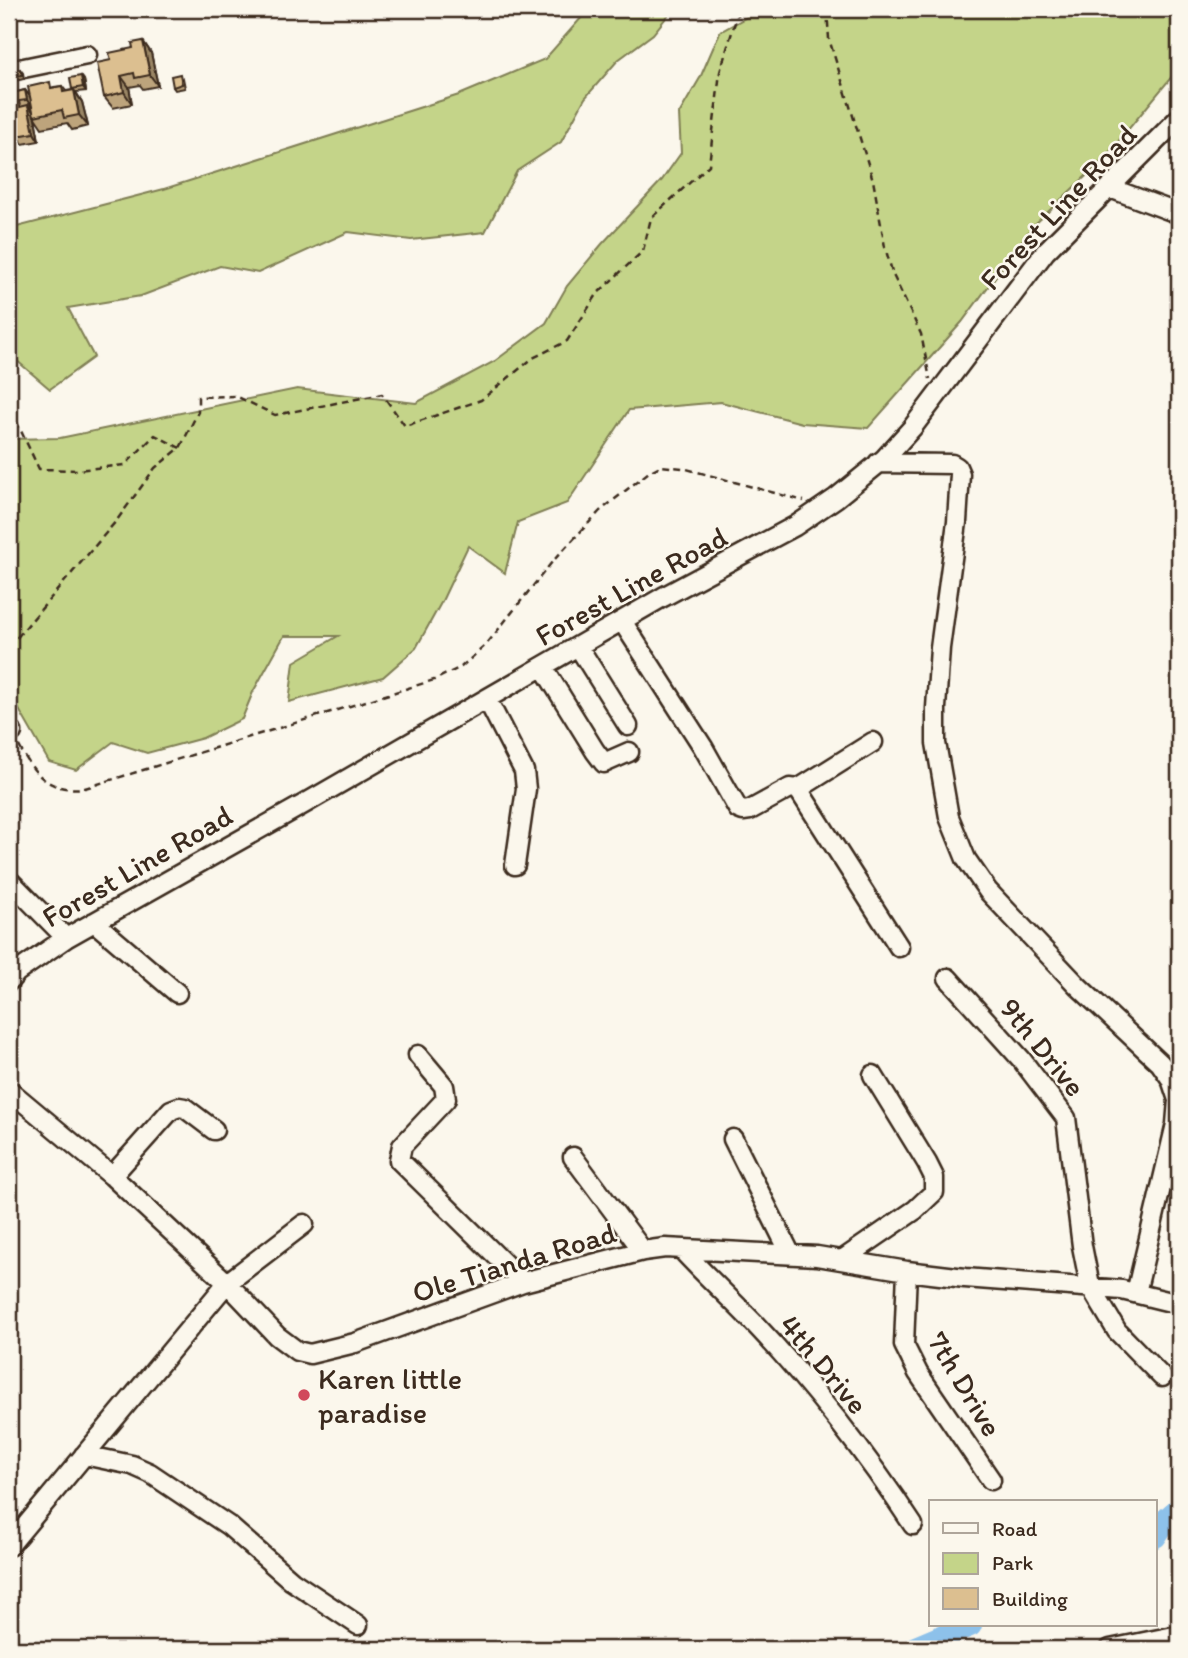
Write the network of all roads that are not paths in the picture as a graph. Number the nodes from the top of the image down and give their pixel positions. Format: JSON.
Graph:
{"nodes":[{"id":1,"x":87,"y":55,"type":"dead end"},
{"id":2,"x":9,"y":71,"type":"edge"},
{"id":3,"x":1179,"y":118,"type":"edge"},
{"id":4,"x":1110,"y":188,"type":"junction"},
{"id":5,"x":1174,"y":212,"type":"dead end"},
{"id":6,"x":878,"y":463,"type":"junction"},
{"id":7,"x":622,"y":621,"type":"junction"},
{"id":8,"x":578,"y":646,"type":"junction"},
{"id":9,"x":543,"y":667,"type":"junction"},
{"id":10,"x":487,"y":699,"type":"junction"},
{"id":11,"x":628,"y":726,"type":"dead end"},
{"id":12,"x":873,"y":742,"type":"dead end"},
{"id":13,"x":629,"y":752,"type":"dead end"},
{"id":14,"x":798,"y":789,"type":"junction"},
{"id":15,"x":515,"y":865,"type":"dead end"},
{"id":16,"x":9,"y":880,"type":"edge"},
{"id":17,"x":94,"y":922,"type":"junction"},
{"id":18,"x":66,"y":938,"type":"junction"},
{"id":19,"x":898,"y":947,"type":"dead end"},
{"id":20,"x":948,"y":978,"type":"dead end"},
{"id":21,"x":9,"y":981,"type":"edge"},
{"id":22,"x":177,"y":993,"type":"dead end"},
{"id":23,"x":418,"y":1055,"type":"dead end"},
{"id":24,"x":873,"y":1074,"type":"dead end"},
{"id":25,"x":9,"y":1090,"type":"edge"},
{"id":26,"x":214,"y":1129,"type":"dead end"},
{"id":27,"x":733,"y":1139,"type":"dead end"},
{"id":28,"x":573,"y":1157,"type":"dead end"},
{"id":29,"x":112,"y":1176,"type":"junction"},
{"id":30,"x":304,"y":1224,"type":"dead end"},
{"id":31,"x":681,"y":1249,"type":"junction"},
{"id":32,"x":643,"y":1251,"type":"junction"},
{"id":33,"x":790,"y":1253,"type":"junction"},
{"id":34,"x":842,"y":1260,"type":"junction"},
{"id":35,"x":907,"y":1271,"type":"junction"},
{"id":36,"x":523,"y":1282,"type":"junction"},
{"id":37,"x":227,"y":1283,"type":"junction"},
{"id":38,"x":1090,"y":1286,"type":"junction"},
{"id":39,"x":1136,"y":1293,"type":"junction"},
{"id":40,"x":1179,"y":1304,"type":"edge"},
{"id":41,"x":1162,"y":1377,"type":"dead end"},
{"id":42,"x":84,"y":1455,"type":"junction"},
{"id":43,"x":992,"y":1480,"type":"dead end"},
{"id":44,"x":913,"y":1525,"type":"dead end"},
{"id":45,"x":9,"y":1546,"type":"edge"},
{"id":46,"x":358,"y":1625,"type":"dead end"},
{"id":47,"x":1179,"y":1635,"type":"edge"},
{"id":48,"x":1112,"y":1649,"type":"edge"}],
"edges":[{"from":1,"to":2,"type":"street"},
{"from":3,"to":4,"type":"street","name":"Forest Line Road"},
{"from":4,"to":5,"type":"street"},
{"from":4,"to":6,"type":"street","name":"Forest Line Road"},
{"from":6,"to":7,"type":"street","name":"Forest Line Road"},
{"from":6,"to":39,"type":"street"},
{"from":7,"to":8,"type":"street","name":"Forest Line Road"},
{"from":7,"to":14,"type":"street"},
{"from":8,"to":9,"type":"street","name":"Forest Line Road"},
{"from":8,"to":11,"type":"street"},
{"from":9,"to":10,"type":"street","name":"Forest Line Road"},
{"from":9,"to":13,"type":"street"},
{"from":10,"to":15,"type":"street"},
{"from":10,"to":17,"type":"street","name":"Forest Line Road"},
{"from":12,"to":14,"type":"street"},
{"from":14,"to":19,"type":"street"},
{"from":16,"to":18,"type":"street"},
{"from":17,"to":18,"type":"street","name":"Forest Line Road"},
{"from":17,"to":22,"type":"street"},
{"from":18,"to":21,"type":"street","name":"Forest Line Road"},
{"from":20,"to":38,"type":"street","name":"9th Drive"},
{"from":23,"to":36,"type":"street"},
{"from":24,"to":34,"type":"street"},
{"from":25,"to":29,"type":"street","name":"Ole Tianda Road"},
{"from":26,"to":29,"type":"street"},
{"from":27,"to":33,"type":"street"},
{"from":28,"to":32,"type":"street"},
{"from":29,"to":37,"type":"street","name":"Ole Tianda Road"},
{"from":30,"to":37,"type":"street"},
{"from":31,"to":32,"type":"street","name":"Ole Tianda Road"},
{"from":31,"to":33,"type":"street","name":"Ole Tianda Road"},
{"from":31,"to":44,"type":"street","name":"4th Drive"},
{"from":32,"to":36,"type":"street","name":"Ole Tianda Road"},
{"from":33,"to":34,"type":"street","name":"Ole Tianda Road"},
{"from":34,"to":35,"type":"street","name":"Ole Tianda Road"},
{"from":35,"to":38,"type":"street","name":"Ole Tianda Road"},
{"from":35,"to":43,"type":"street","name":"7th Drive"},
{"from":36,"to":37,"type":"street","name":"Ole Tianda Road"},
{"from":37,"to":42,"type":"street"},
{"from":38,"to":39,"type":"street","name":"Ole Tianda Road"},
{"from":38,"to":41,"type":"street","name":"9th Drive"},
{"from":39,"to":40,"type":"street","name":"Ole Tianda Road"},
{"from":42,"to":45,"type":"street"},
{"from":42,"to":46,"type":"street"},
{"from":47,"to":48,"type":"street"}]}
